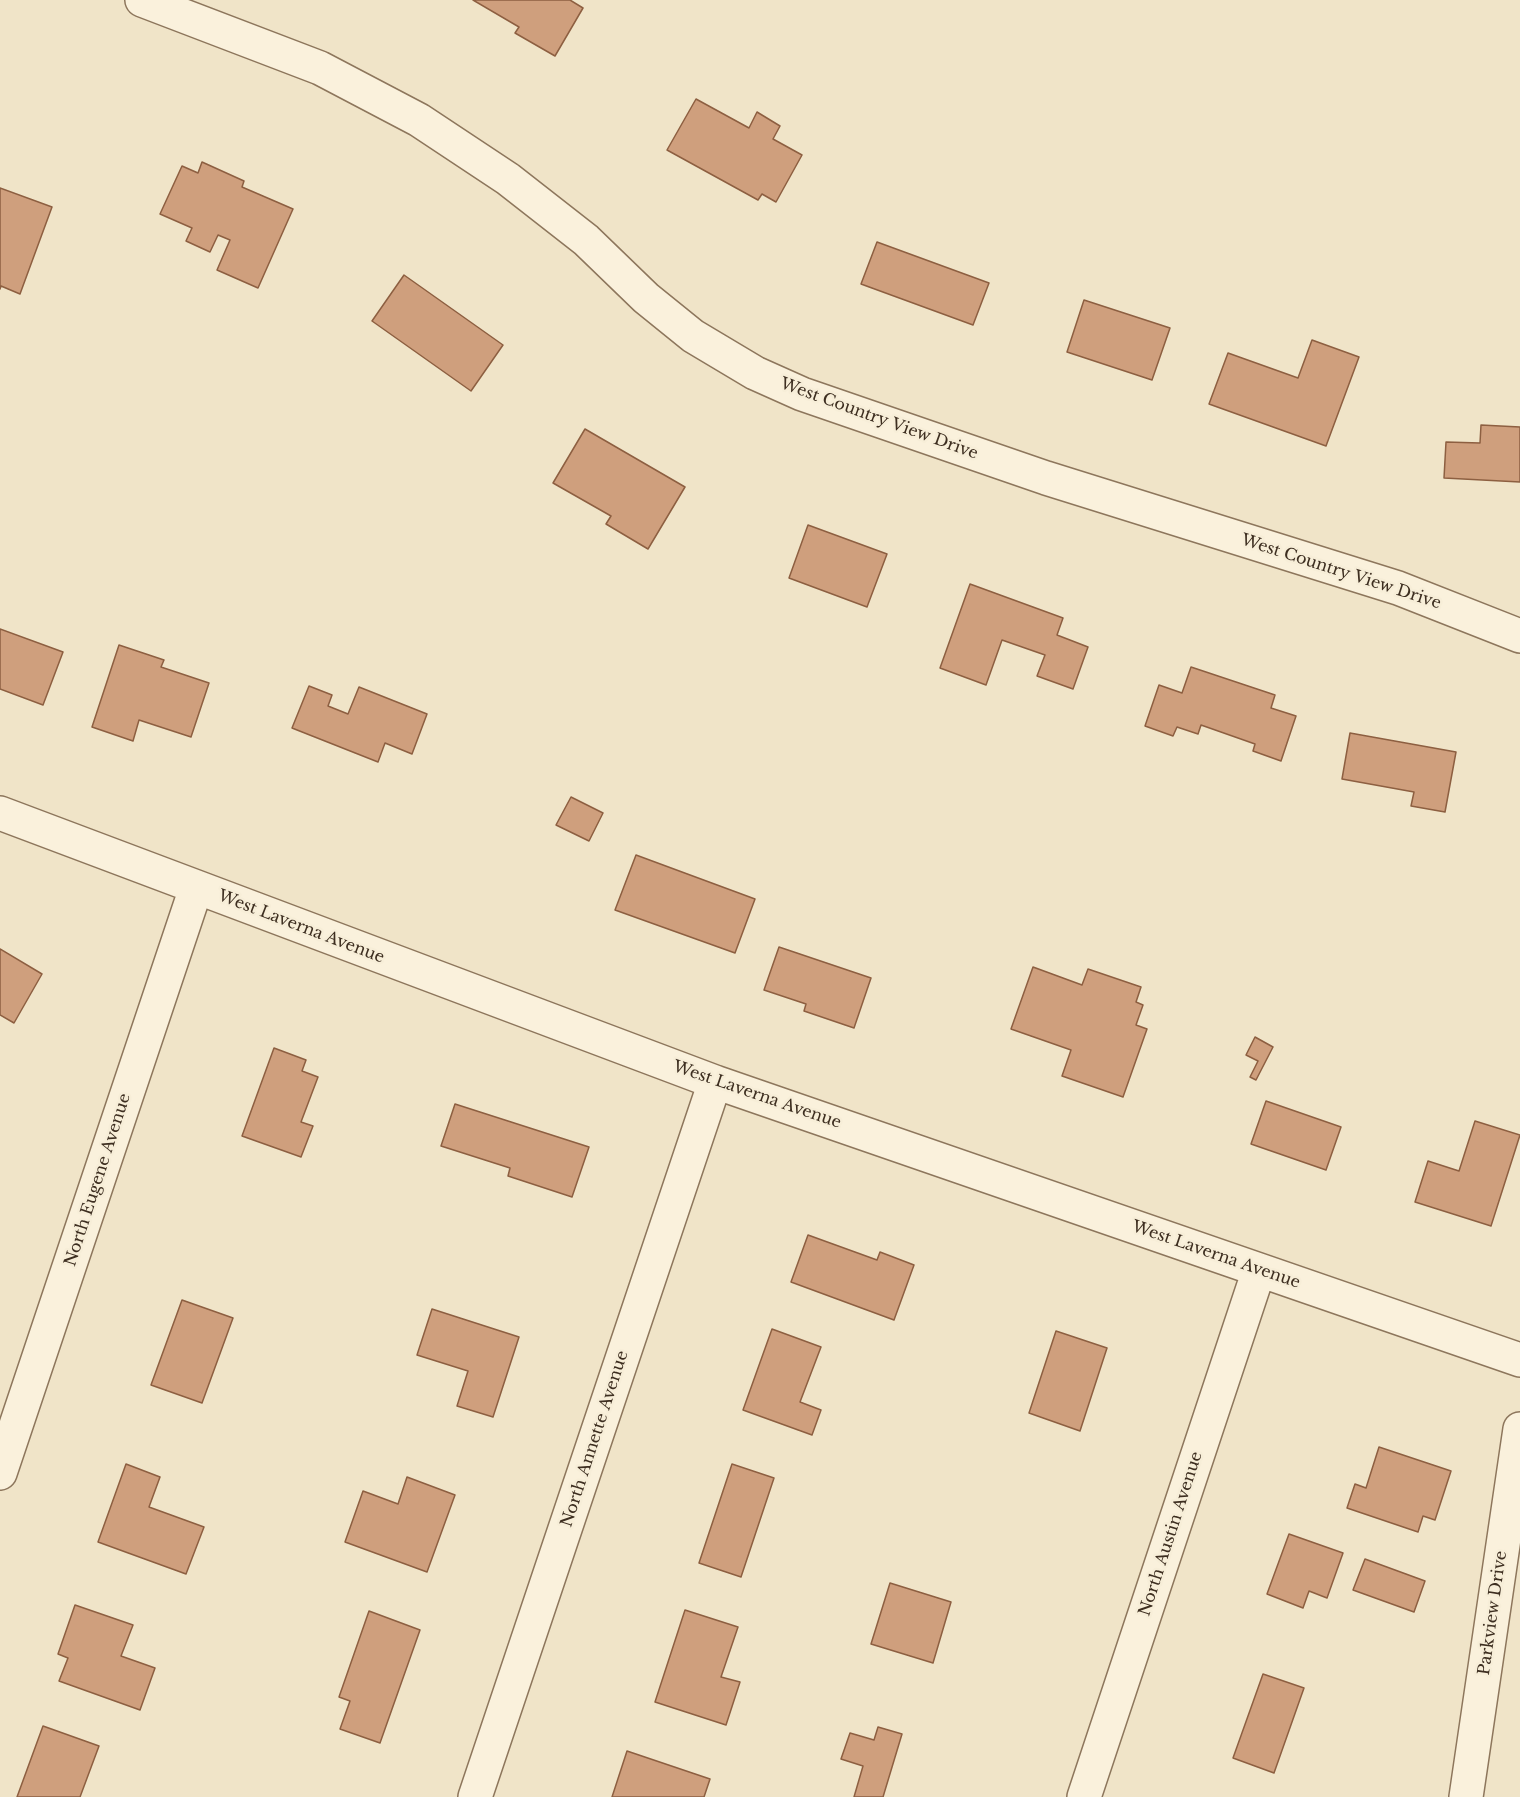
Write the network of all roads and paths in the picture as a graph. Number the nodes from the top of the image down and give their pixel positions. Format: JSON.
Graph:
{"nodes":[{"id":1,"x":142,"y":0,"type":"edge"},
{"id":2,"x":1520,"y":636,"type":"edge"},
{"id":3,"x":0,"y":813,"type":"edge"},
{"id":4,"x":196,"y":888,"type":"junction"},
{"id":5,"x":715,"y":1082,"type":"junction"},
{"id":6,"x":1259,"y":1270,"type":"junction"},
{"id":7,"x":1520,"y":1360,"type":"edge"},
{"id":8,"x":1520,"y":1429,"type":"edge"},
{"id":9,"x":0,"y":1473,"type":"edge"},
{"id":10,"x":476,"y":1797,"type":"edge"},
{"id":11,"x":1084,"y":1797,"type":"edge"},
{"id":12,"x":1466,"y":1797,"type":"edge"}],
"edges":[{"from":1,"to":2,"type":"street","name":"West Country View Drive"},
{"from":3,"to":4,"type":"street","name":"West Laverna Avenue"},
{"from":4,"to":5,"type":"street","name":"West Laverna Avenue"},
{"from":4,"to":9,"type":"street","name":"North Eugene Avenue"},
{"from":5,"to":6,"type":"street","name":"West Laverna Avenue"},
{"from":5,"to":10,"type":"street","name":"North Annette Avenue"},
{"from":6,"to":7,"type":"street","name":"West Laverna Avenue"},
{"from":6,"to":11,"type":"street","name":"North Austin Avenue"},
{"from":8,"to":12,"type":"street","name":"Parkview Drive"}]}
